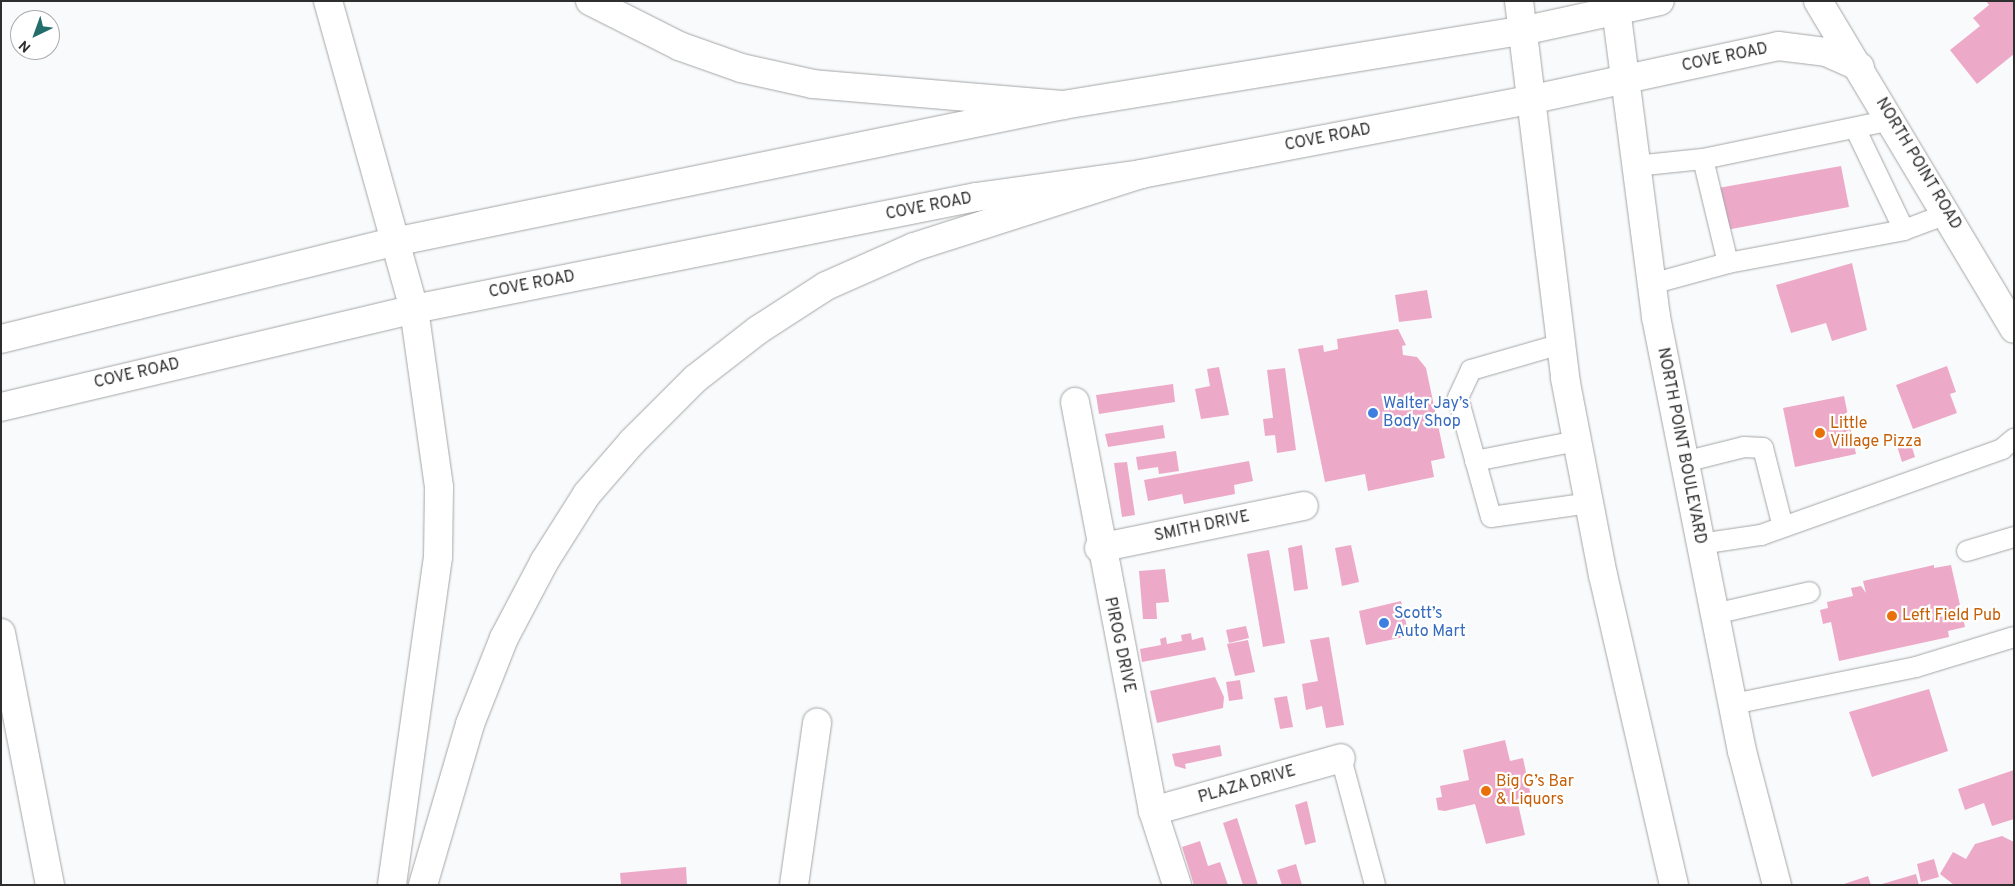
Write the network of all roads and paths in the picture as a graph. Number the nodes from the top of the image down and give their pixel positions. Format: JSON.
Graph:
{"nodes":[{"id":1,"x":328,"y":1,"type":"edge"},
{"id":2,"x":590,"y":1,"type":"edge"},
{"id":3,"x":1519,"y":1,"type":"edge"},
{"id":4,"x":1660,"y":1,"type":"edge"},
{"id":5,"x":1818,"y":1,"type":"edge"},
{"id":6,"x":1616,"y":5,"type":"edge"},
{"id":7,"x":1522,"y":31,"type":"junction"},
{"id":8,"x":1860,"y":67,"type":"junction"},
{"id":9,"x":1624,"y":80,"type":"junction"},
{"id":10,"x":1529,"y":100,"type":"junction"},
{"id":11,"x":1063,"y":105,"type":"junction"},
{"id":12,"x":1892,"y":120,"type":"junction"},
{"id":13,"x":1855,"y":128,"type":"junction"},
{"id":14,"x":1703,"y":159,"type":"junction"},
{"id":15,"x":1635,"y":166,"type":"junction"},
{"id":16,"x":1141,"y":174,"type":"junction"},
{"id":17,"x":1947,"y":214,"type":"junction"},
{"id":18,"x":1904,"y":230,"type":"junction"},
{"id":19,"x":394,"y":242,"type":"junction"},
{"id":20,"x":1728,"y":263,"type":"junction"},
{"id":21,"x":1652,"y":284,"type":"junction"},
{"id":22,"x":414,"y":309,"type":"junction"},
{"id":23,"x":2014,"y":329,"type":"edge"},
{"id":24,"x":1,"y":339,"type":"edge"},
{"id":25,"x":1561,"y":344,"type":"junction"},
{"id":26,"x":1075,"y":402,"type":"dead end"},
{"id":27,"x":1,"y":407,"type":"edge"},
{"id":28,"x":2014,"y":439,"type":"edge"},
{"id":29,"x":1577,"y":441,"type":"junction"},
{"id":30,"x":1475,"y":461,"type":"junction"},
{"id":31,"x":1684,"y":462,"type":"junction"},
{"id":32,"x":1589,"y":503,"type":"junction"},
{"id":33,"x":1304,"y":506,"type":"dead end"},
{"id":34,"x":1783,"y":527,"type":"junction"},
{"id":35,"x":2014,"y":537,"type":"edge"},
{"id":36,"x":1700,"y":544,"type":"junction"},
{"id":37,"x":1099,"y":548,"type":"junction"},
{"id":38,"x":1967,"y":551,"type":"dead end"},
{"id":39,"x":1810,"y":592,"type":"dead end"},
{"id":40,"x":1714,"y":614,"type":"junction"},
{"id":41,"x":1,"y":633,"type":"edge"},
{"id":42,"x":2014,"y":637,"type":"edge"},
{"id":43,"x":1733,"y":704,"type":"junction"},
{"id":44,"x":817,"y":723,"type":"dead end"},
{"id":45,"x":1341,"y":758,"type":"joint"},
{"id":46,"x":1153,"y":811,"type":"junction"},
{"id":47,"x":50,"y":885,"type":"edge"},
{"id":48,"x":392,"y":885,"type":"edge"},
{"id":49,"x":423,"y":885,"type":"edge"},
{"id":50,"x":794,"y":885,"type":"edge"},
{"id":51,"x":1177,"y":885,"type":"edge"},
{"id":52,"x":1375,"y":885,"type":"edge"},
{"id":53,"x":1674,"y":885,"type":"edge"},
{"id":54,"x":1777,"y":885,"type":"edge"}],
"edges":[{"from":1,"to":19,"type":"main road"},
{"from":2,"to":11,"type":"main road"},
{"from":3,"to":7,"type":"main road"},
{"from":4,"to":6,"type":"main road"},
{"from":5,"to":8,"type":"main road","name":"NORTH POINT ROAD"},
{"from":6,"to":7,"type":"main road"},
{"from":6,"to":9,"type":"main road","name":"NORTH POINT BOULEVARD"},
{"from":7,"to":10,"type":"main road"},
{"from":7,"to":11,"type":"main road"},
{"from":8,"to":9,"type":"main road","name":"COVE ROAD"},
{"from":8,"to":12,"type":"main road","name":"NORTH POINT ROAD"},
{"from":9,"to":10,"type":"main road","name":"COVE ROAD"},
{"from":9,"to":15,"type":"main road","name":"NORTH POINT BOULEVARD"},
{"from":10,"to":16,"type":"main road","name":"COVE ROAD"},
{"from":10,"to":25,"type":"main road"},
{"from":11,"to":19,"type":"main road"},
{"from":12,"to":13,"type":"lane"},
{"from":12,"to":17,"type":"main road","name":"NORTH POINT ROAD"},
{"from":13,"to":14,"type":"lane"},
{"from":13,"to":18,"type":"lane"},
{"from":14,"to":15,"type":"lane"},
{"from":14,"to":20,"type":"lane"},
{"from":15,"to":21,"type":"main road","name":"NORTH POINT BOULEVARD"},
{"from":16,"to":22,"type":"main road","name":"COVE ROAD"},
{"from":16,"to":49,"type":"main road"},
{"from":17,"to":18,"type":"lane"},
{"from":17,"to":23,"type":"main road","name":"NORTH POINT ROAD"},
{"from":18,"to":20,"type":"lane"},
{"from":19,"to":22,"type":"main road"},
{"from":19,"to":24,"type":"main road"},
{"from":20,"to":21,"type":"lane"},
{"from":21,"to":31,"type":"main road","name":"NORTH POINT BOULEVARD"},
{"from":22,"to":27,"type":"main road","name":"COVE ROAD"},
{"from":22,"to":48,"type":"main road"},
{"from":25,"to":29,"type":"main road"},
{"from":25,"to":30,"type":"lane"},
{"from":26,"to":37,"type":"main road","name":"PIROG DRIVE"},
{"from":28,"to":34,"type":"lane"},
{"from":29,"to":30,"type":"lane"},
{"from":29,"to":32,"type":"main road"},
{"from":30,"to":32,"type":"lane"},
{"from":31,"to":34,"type":"lane"},
{"from":31,"to":36,"type":"main road","name":"NORTH POINT BOULEVARD"},
{"from":32,"to":53,"type":"main road"},
{"from":33,"to":37,"type":"main road","name":"SMITH DRIVE"},
{"from":34,"to":36,"type":"lane"},
{"from":35,"to":38,"type":"lane"},
{"from":36,"to":40,"type":"main road","name":"NORTH POINT BOULEVARD"},
{"from":37,"to":46,"type":"main road","name":"PIROG DRIVE"},
{"from":39,"to":40,"type":"lane"},
{"from":40,"to":43,"type":"main road","name":"NORTH POINT BOULEVARD"},
{"from":41,"to":47,"type":"main road"},
{"from":42,"to":43,"type":"lane"},
{"from":43,"to":54,"type":"main road","name":"NORTH POINT BOULEVARD"},
{"from":44,"to":50,"type":"main road"},
{"from":45,"to":46,"type":"main road","name":"PLAZA DRIVE"},
{"from":45,"to":52,"type":"lane"},
{"from":46,"to":51,"type":"main road","name":"PIROG DRIVE"}]}
